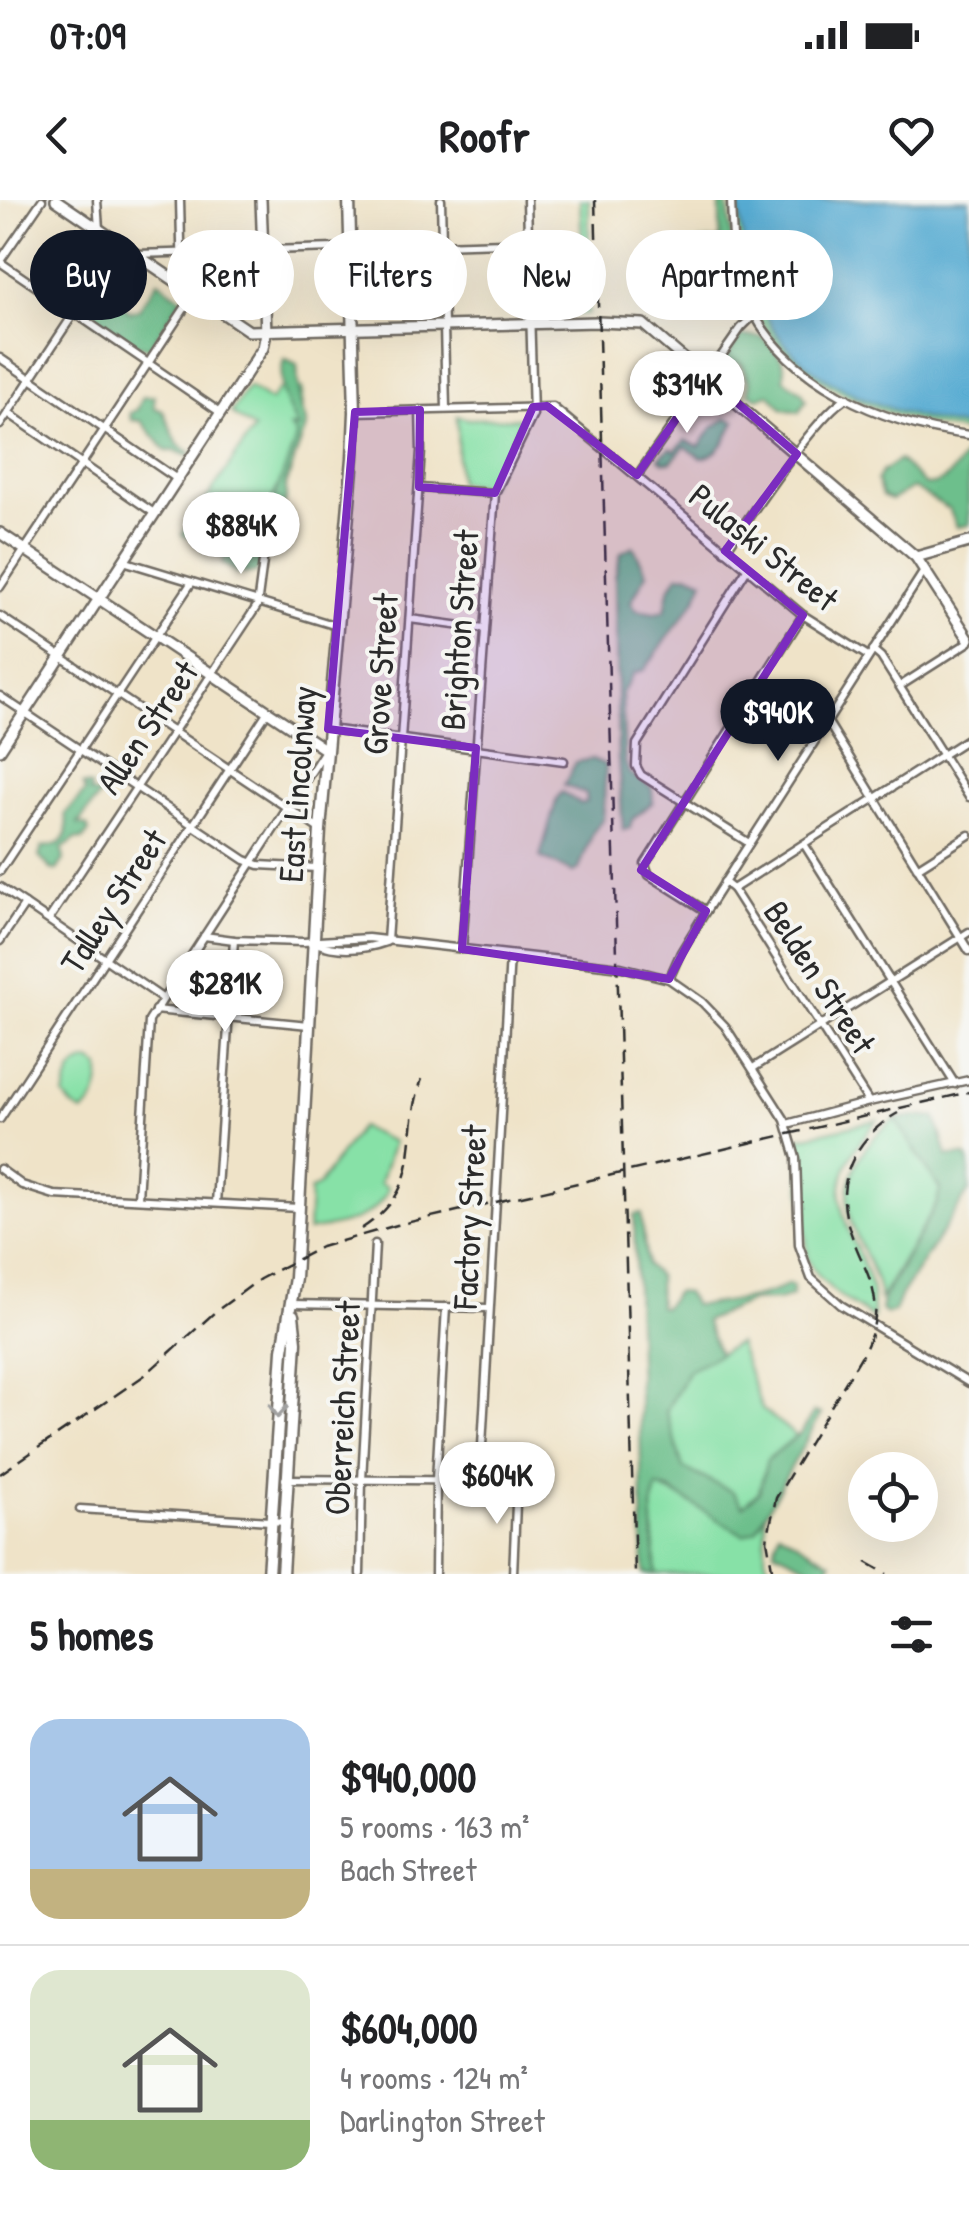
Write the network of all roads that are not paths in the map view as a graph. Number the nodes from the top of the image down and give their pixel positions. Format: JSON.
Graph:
{"nodes":[{"id":1,"x":42,"y":200,"type":"edge"},
{"id":2,"x":56,"y":200,"type":"edge"},
{"id":3,"x":97,"y":200,"type":"edge"},
{"id":4,"x":180,"y":200,"type":"edge"},
{"id":5,"x":261,"y":200,"type":"edge"},
{"id":6,"x":350,"y":200,"type":"edge"},
{"id":7,"x":441,"y":200,"type":"edge"},
{"id":8,"x":527,"y":200,"type":"edge"},
{"id":9,"x":731,"y":200,"type":"edge"},
{"id":10,"x":99,"y":229,"type":"joint"},
{"id":11,"x":181,"y":230,"type":"edge"},
{"id":12,"x":262,"y":230,"type":"edge"},
{"id":13,"x":351,"y":230,"type":"edge"},
{"id":14,"x":442,"y":230,"type":"edge"},
{"id":15,"x":531,"y":230,"type":"edge"},
{"id":16,"x":733,"y":230,"type":"edge"},
{"id":17,"x":0,"y":262,"type":"edge"},
{"id":18,"x":30,"y":283,"type":"edge"},
{"id":19,"x":71,"y":320,"type":"edge"},
{"id":20,"x":84,"y":320,"type":"edge"},
{"id":21,"x":177,"y":320,"type":"edge"},
{"id":22,"x":232,"y":320,"type":"edge"},
{"id":23,"x":265,"y":320,"type":"edge"},
{"id":24,"x":353,"y":320,"type":"edge"},
{"id":25,"x":444,"y":320,"type":"edge"},
{"id":26,"x":530,"y":320,"type":"edge"},
{"id":27,"x":743,"y":320,"type":"edge"},
{"id":28,"x":750,"y":320,"type":"edge"},
{"id":29,"x":759,"y":320,"type":"edge"},
{"id":30,"x":530,"y":324,"type":"junction"},
{"id":31,"x":444,"y":327,"type":"junction"},
{"id":32,"x":741,"y":328,"type":"junction"},
{"id":33,"x":353,"y":329,"type":"junction"},
{"id":34,"x":249,"y":332,"type":"junction"},
{"id":35,"x":266,"y":333,"type":"junction"},
{"id":36,"x":263,"y":348,"type":"junction"},
{"id":37,"x":0,"y":358,"type":"edge"},
{"id":38,"x":148,"y":364,"type":"junction"},
{"id":39,"x":706,"y":376,"type":"junction"},
{"id":40,"x":31,"y":380,"type":"junction"},
{"id":41,"x":836,"y":392,"type":"junction"},
{"id":42,"x":846,"y":398,"type":"junction"},
{"id":43,"x":835,"y":406,"type":"junction"},
{"id":44,"x":533,"y":407,"type":"junction"},
{"id":45,"x":446,"y":409,"type":"junction"},
{"id":46,"x":420,"y":410,"type":"junction"},
{"id":47,"x":355,"y":412,"type":"junction"},
{"id":48,"x":8,"y":413,"type":"junction"},
{"id":49,"x":221,"y":413,"type":"junction"},
{"id":50,"x":0,"y":426,"type":"edge"},
{"id":51,"x":104,"y":430,"type":"junction"},
{"id":52,"x":969,"y":435,"type":"edge"},
{"id":53,"x":797,"y":454,"type":"junction"},
{"id":54,"x":82,"y":464,"type":"junction"},
{"id":55,"x":636,"y":476,"type":"junction"},
{"id":56,"x":177,"y":479,"type":"junction"},
{"id":57,"x":419,"y":488,"type":"junction"},
{"id":58,"x":494,"y":493,"type":"junction"},
{"id":59,"x":154,"y":514,"type":"junction"},
{"id":60,"x":0,"y":532,"type":"edge"},
{"id":61,"x":969,"y":542,"type":"edge"},
{"id":62,"x":25,"y":550,"type":"junction"},
{"id":63,"x":725,"y":552,"type":"junction"},
{"id":64,"x":264,"y":554,"type":"dead end"},
{"id":65,"x":916,"y":557,"type":"junction"},
{"id":66,"x":123,"y":561,"type":"junction"},
{"id":67,"x":747,"y":569,"type":"junction"},
{"id":68,"x":924,"y":571,"type":"junction"},
{"id":69,"x":192,"y":582,"type":"junction"},
{"id":70,"x":0,"y":587,"type":"edge"},
{"id":71,"x":99,"y":598,"type":"junction"},
{"id":72,"x":257,"y":602,"type":"junction"},
{"id":73,"x":803,"y":615,"type":"junction"},
{"id":74,"x":0,"y":616,"type":"edge"},
{"id":75,"x":410,"y":619,"type":"junction"},
{"id":76,"x":337,"y":626,"type":"junction"},
{"id":77,"x":484,"y":629,"type":"junction"},
{"id":78,"x":156,"y":637,"type":"junction"},
{"id":79,"x":969,"y":641,"type":"edge"},
{"id":80,"x":871,"y":653,"type":"junction"},
{"id":81,"x":61,"y":657,"type":"junction"},
{"id":82,"x":212,"y":675,"type":"junction"},
{"id":83,"x":900,"y":686,"type":"junction"},
{"id":84,"x":0,"y":696,"type":"edge"},
{"id":85,"x":118,"y":696,"type":"junction"},
{"id":86,"x":268,"y":712,"type":"junction"},
{"id":87,"x":25,"y":713,"type":"junction"},
{"id":88,"x":827,"y":721,"type":"junction"},
{"id":89,"x":328,"y":729,"type":"junction"},
{"id":90,"x":173,"y":733,"type":"junction"},
{"id":91,"x":400,"y":738,"type":"junction"},
{"id":92,"x":969,"y":738,"type":"edge"},
{"id":93,"x":476,"y":748,"type":"junction"},
{"id":94,"x":0,"y":750,"type":"edge"},
{"id":95,"x":81,"y":750,"type":"junction"},
{"id":96,"x":326,"y":750,"type":"junction"},
{"id":97,"x":943,"y":755,"type":"junction"},
{"id":98,"x":564,"y":761,"type":"dead end"},
{"id":99,"x":229,"y":770,"type":"junction"},
{"id":100,"x":137,"y":788,"type":"junction"},
{"id":101,"x":969,"y":797,"type":"edge"},
{"id":102,"x":874,"y":799,"type":"junction"},
{"id":103,"x":684,"y":802,"type":"junction"},
{"id":104,"x":287,"y":808,"type":"junction"},
{"id":105,"x":193,"y":825,"type":"junction"},
{"id":106,"x":320,"y":830,"type":"junction"},
{"id":107,"x":969,"y":835,"type":"edge"},
{"id":108,"x":749,"y":843,"type":"junction"},
{"id":109,"x":804,"y":844,"type":"junction"},
{"id":110,"x":252,"y":863,"type":"junction"},
{"id":111,"x":317,"y":868,"type":"junction"},
{"id":112,"x":918,"y":868,"type":"junction"},
{"id":113,"x":0,"y":871,"type":"edge"},
{"id":114,"x":724,"y":882,"type":"junction"},
{"id":115,"x":0,"y":887,"type":"edge"},
{"id":116,"x":733,"y":888,"type":"junction"},
{"id":117,"x":25,"y":904,"type":"junction"},
{"id":118,"x":706,"y":911,"type":"junction"},
{"id":119,"x":49,"y":920,"type":"junction"},
{"id":120,"x":969,"y":932,"type":"edge"},
{"id":121,"x":204,"y":936,"type":"junction"},
{"id":122,"x":960,"y":938,"type":"junction"},
{"id":123,"x":234,"y":940,"type":"junction"},
{"id":124,"x":0,"y":941,"type":"edge"},
{"id":125,"x":314,"y":942,"type":"junction"},
{"id":126,"x":388,"y":942,"type":"junction"},
{"id":127,"x":462,"y":949,"type":"junction"},
{"id":128,"x":969,"y":951,"type":"edge"},
{"id":129,"x":510,"y":955,"type":"junction"},
{"id":130,"x":105,"y":958,"type":"junction"},
{"id":131,"x":670,"y":980,"type":"junction"},
{"id":132,"x":892,"y":981,"type":"junction"},
{"id":133,"x":162,"y":998,"type":"junction"},
{"id":134,"x":154,"y":1010,"type":"junction"},
{"id":135,"x":230,"y":1018,"type":"junction"},
{"id":136,"x":309,"y":1025,"type":"junction"},
{"id":137,"x":822,"y":1025,"type":"junction"},
{"id":138,"x":752,"y":1068,"type":"junction"},
{"id":139,"x":969,"y":1080,"type":"edge"},
{"id":140,"x":955,"y":1084,"type":"junction"},
{"id":141,"x":870,"y":1102,"type":"junction"},
{"id":142,"x":0,"y":1118,"type":"edge"},
{"id":143,"x":787,"y":1124,"type":"junction"},
{"id":144,"x":0,"y":1170,"type":"edge"},
{"id":145,"x":138,"y":1198,"type":"junction"},
{"id":146,"x":216,"y":1203,"type":"junction"},
{"id":147,"x":299,"y":1208,"type":"junction"},
{"id":148,"x":375,"y":1244,"type":"dead end"},
{"id":149,"x":292,"y":1304,"type":"junction"},
{"id":150,"x":372,"y":1306,"type":"junction"},
{"id":151,"x":446,"y":1307,"type":"junction"},
{"id":152,"x":489,"y":1308,"type":"junction"},
{"id":153,"x":969,"y":1383,"type":"edge"},
{"id":154,"x":274,"y":1478,"type":"junction"},
{"id":155,"x":288,"y":1479,"type":"junction"},
{"id":156,"x":362,"y":1480,"type":"junction"},
{"id":157,"x":436,"y":1480,"type":"junction"},
{"id":158,"x":480,"y":1481,"type":"junction"},
{"id":159,"x":80,"y":1510,"type":"dead end"},
{"id":160,"x":271,"y":1521,"type":"junction"},
{"id":161,"x":285,"y":1522,"type":"junction"},
{"id":162,"x":268,"y":1574,"type":"edge"},
{"id":163,"x":282,"y":1574,"type":"edge"},
{"id":164,"x":360,"y":1574,"type":"edge"},
{"id":165,"x":435,"y":1574,"type":"edge"},
{"id":166,"x":514,"y":1574,"type":"edge"}],
"edges":[{"from":1,"to":17,"type":"street"},
{"from":2,"to":10,"type":"street"},
{"from":3,"to":10,"type":"street"},
{"from":4,"to":11,"type":"street"},
{"from":5,"to":12,"type":"street"},
{"from":6,"to":13,"type":"main road","name":"East Lincolnway"},
{"from":7,"to":14,"type":"street"},
{"from":8,"to":15,"type":"street","name":"Brighton Street"},
{"from":9,"to":16,"type":"street"},
{"from":17,"to":18,"type":"street"},
{"from":19,"to":40,"type":"street"},
{"from":20,"to":38,"type":"street"},
{"from":21,"to":38,"type":"street"},
{"from":22,"to":34,"type":"street"},
{"from":23,"to":35,"type":"street"},
{"from":24,"to":33,"type":"main road","name":"East Lincolnway"},
{"from":25,"to":31,"type":"street"},
{"from":26,"to":30,"type":"street","name":"Brighton Street"},
{"from":27,"to":32,"type":"street"},
{"from":28,"to":32,"type":"street"},
{"from":29,"to":41,"type":"street"},
{"from":30,"to":31,"type":"street"},
{"from":30,"to":39,"type":"street"},
{"from":30,"to":44,"type":"street","name":"Brighton Street"},
{"from":31,"to":33,"type":"street"},
{"from":31,"to":45,"type":"street"},
{"from":32,"to":39,"type":"street"},
{"from":33,"to":35,"type":"street"},
{"from":33,"to":47,"type":"main road","name":"East Lincolnway"},
{"from":34,"to":35,"type":"street"},
{"from":34,"to":36,"type":"street"},
{"from":35,"to":36,"type":"street"},
{"from":36,"to":49,"type":"street"},
{"from":37,"to":40,"type":"street"},
{"from":38,"to":49,"type":"street"},
{"from":38,"to":51,"type":"street"},
{"from":39,"to":53,"type":"street"},
{"from":39,"to":55,"type":"street"},
{"from":40,"to":48,"type":"street"},
{"from":40,"to":51,"type":"street"},
{"from":41,"to":42,"type":"street"},
{"from":41,"to":43,"type":"street"},
{"from":42,"to":43,"type":"street"},
{"from":42,"to":52,"type":"street"},
{"from":43,"to":53,"type":"street"},
{"from":44,"to":45,"type":"street","name":"Pulaski Street"},
{"from":44,"to":55,"type":"street","name":"Pulaski Street"},
{"from":44,"to":58,"type":"street","name":"Brighton Street"},
{"from":45,"to":46,"type":"street","name":"Pulaski Street"},
{"from":46,"to":47,"type":"street","name":"Pulaski Street"},
{"from":46,"to":57,"type":"street","name":"Grove Street"},
{"from":47,"to":76,"type":"main road","name":"East Lincolnway"},
{"from":48,"to":50,"type":"street"},
{"from":48,"to":54,"type":"street"},
{"from":49,"to":56,"type":"street"},
{"from":51,"to":54,"type":"street"},
{"from":51,"to":56,"type":"street"},
{"from":53,"to":63,"type":"street"},
{"from":53,"to":65,"type":"street"},
{"from":54,"to":59,"type":"street"},
{"from":54,"to":62,"type":"street"},
{"from":55,"to":63,"type":"street","name":"Pulaski Street"},
{"from":56,"to":59,"type":"street"},
{"from":57,"to":58,"type":"street"},
{"from":57,"to":75,"type":"street","name":"Grove Street"},
{"from":58,"to":77,"type":"street","name":"Brighton Street"},
{"from":59,"to":66,"type":"street"},
{"from":60,"to":62,"type":"street"},
{"from":61,"to":65,"type":"street"},
{"from":62,"to":70,"type":"street"},
{"from":62,"to":71,"type":"street"},
{"from":63,"to":67,"type":"street","name":"Pulaski Street"},
{"from":64,"to":72,"type":"street","name":"Allen Street"},
{"from":65,"to":68,"type":"street"},
{"from":66,"to":69,"type":"street"},
{"from":66,"to":71,"type":"street"},
{"from":67,"to":73,"type":"street","name":"Pulaski Street"},
{"from":67,"to":103,"type":"street"},
{"from":68,"to":79,"type":"street"},
{"from":68,"to":80,"type":"street"},
{"from":69,"to":72,"type":"street"},
{"from":69,"to":78,"type":"street"},
{"from":71,"to":78,"type":"street"},
{"from":71,"to":81,"type":"street"},
{"from":72,"to":76,"type":"street"},
{"from":72,"to":82,"type":"street","name":"Allen Street"},
{"from":73,"to":80,"type":"street","name":"Pulaski Street"},
{"from":73,"to":103,"type":"street"},
{"from":74,"to":81,"type":"street"},
{"from":75,"to":77,"type":"street"},
{"from":75,"to":91,"type":"street","name":"Grove Street"},
{"from":76,"to":89,"type":"main road","name":"East Lincolnway"},
{"from":77,"to":93,"type":"street","name":"Brighton Street"},
{"from":78,"to":82,"type":"street"},
{"from":78,"to":85,"type":"street"},
{"from":79,"to":83,"type":"street"},
{"from":80,"to":83,"type":"street"},
{"from":80,"to":88,"type":"street"},
{"from":81,"to":85,"type":"street"},
{"from":81,"to":87,"type":"street"},
{"from":82,"to":86,"type":"street"},
{"from":82,"to":90,"type":"street","name":"Allen Street"},
{"from":83,"to":97,"type":"street"},
{"from":84,"to":87,"type":"street"},
{"from":85,"to":90,"type":"street"},
{"from":85,"to":95,"type":"street"},
{"from":86,"to":96,"type":"street"},
{"from":86,"to":99,"type":"street","name":"Talley Street"},
{"from":87,"to":94,"type":"street"},
{"from":87,"to":95,"type":"street"},
{"from":88,"to":102,"type":"street"},
{"from":88,"to":108,"type":"street"},
{"from":89,"to":91,"type":"street"},
{"from":89,"to":96,"type":"main road","name":"East Lincolnway"},
{"from":90,"to":99,"type":"street"},
{"from":90,"to":100,"type":"street","name":"Allen Street"},
{"from":91,"to":93,"type":"street"},
{"from":91,"to":126,"type":"street","name":"Grove Street"},
{"from":92,"to":97,"type":"street"},
{"from":93,"to":98,"type":"street"},
{"from":93,"to":127,"type":"street","name":"Brighton Street"},
{"from":95,"to":100,"type":"street"},
{"from":95,"to":113,"type":"street"},
{"from":96,"to":104,"type":"street"},
{"from":96,"to":106,"type":"main road","name":"East Lincolnway"},
{"from":97,"to":101,"type":"street"},
{"from":97,"to":102,"type":"street"},
{"from":99,"to":104,"type":"street"},
{"from":99,"to":105,"type":"street","name":"Talley Street"},
{"from":100,"to":105,"type":"street"},
{"from":100,"to":119,"type":"street","name":"Allen Street"},
{"from":102,"to":109,"type":"street"},
{"from":102,"to":112,"type":"street"},
{"from":103,"to":108,"type":"street"},
{"from":103,"to":118,"type":"street"},
{"from":104,"to":106,"type":"street"},
{"from":104,"to":110,"type":"street"},
{"from":105,"to":110,"type":"street"},
{"from":105,"to":130,"type":"street","name":"Talley Street"},
{"from":106,"to":111,"type":"main road","name":"East Lincolnway"},
{"from":107,"to":112,"type":"street"},
{"from":108,"to":114,"type":"street"},
{"from":109,"to":116,"type":"street"},
{"from":109,"to":132,"type":"street"},
{"from":110,"to":111,"type":"street"},
{"from":110,"to":121,"type":"street"},
{"from":111,"to":125,"type":"main road","name":"East Lincolnway"},
{"from":112,"to":122,"type":"street"},
{"from":114,"to":116,"type":"street","name":"Belden Street"},
{"from":114,"to":118,"type":"street"},
{"from":115,"to":117,"type":"street"},
{"from":116,"to":137,"type":"street","name":"Belden Street"},
{"from":117,"to":119,"type":"street"},
{"from":117,"to":124,"type":"street"},
{"from":118,"to":131,"type":"street"},
{"from":119,"to":130,"type":"street"},
{"from":120,"to":122,"type":"street"},
{"from":121,"to":123,"type":"street"},
{"from":121,"to":133,"type":"street"},
{"from":122,"to":128,"type":"street"},
{"from":122,"to":132,"type":"street"},
{"from":123,"to":125,"type":"street"},
{"from":123,"to":135,"type":"street"},
{"from":125,"to":126,"type":"street"},
{"from":125,"to":136,"type":"main road","name":"East Lincolnway"},
{"from":126,"to":127,"type":"street"},
{"from":127,"to":129,"type":"street"},
{"from":129,"to":131,"type":"street"},
{"from":129,"to":152,"type":"street","name":"Factory Street"},
{"from":130,"to":133,"type":"street"},
{"from":130,"to":142,"type":"street","name":"Talley Street"},
{"from":131,"to":138,"type":"street"},
{"from":132,"to":137,"type":"street"},
{"from":132,"to":140,"type":"street"},
{"from":133,"to":134,"type":"street"},
{"from":134,"to":135,"type":"street"},
{"from":134,"to":145,"type":"street"},
{"from":135,"to":136,"type":"street"},
{"from":135,"to":146,"type":"street"},
{"from":136,"to":147,"type":"main road","name":"East Lincolnway"},
{"from":137,"to":138,"type":"street"},
{"from":137,"to":141,"type":"street","name":"Belden Street"},
{"from":138,"to":143,"type":"street"},
{"from":139,"to":140,"type":"street"},
{"from":140,"to":141,"type":"street"},
{"from":141,"to":143,"type":"street"},
{"from":143,"to":153,"type":"street"},
{"from":144,"to":145,"type":"street"},
{"from":145,"to":146,"type":"street"},
{"from":146,"to":147,"type":"street"},
{"from":147,"to":149,"type":"main road","name":"East Lincolnway"},
{"from":148,"to":150,"type":"street","name":"Oberreich Street"},
{"from":149,"to":150,"type":"street"},
{"from":149,"to":154,"type":"main road","name":"East Lincolnway","one_way":true},
{"from":149,"to":155,"type":"main road","name":"East Lincolnway"},
{"from":150,"to":151,"type":"street"},
{"from":150,"to":156,"type":"street","name":"Oberreich Street"},
{"from":151,"to":152,"type":"street"},
{"from":151,"to":157,"type":"street"},
{"from":152,"to":158,"type":"street","name":"Factory Street"},
{"from":154,"to":155,"type":"street"},
{"from":154,"to":160,"type":"main road","name":"East Lincolnway"},
{"from":155,"to":156,"type":"street"},
{"from":155,"to":161,"type":"main road","name":"East Lincolnway"},
{"from":156,"to":157,"type":"street"},
{"from":156,"to":164,"type":"street","name":"Oberreich Street"},
{"from":157,"to":158,"type":"street"},
{"from":157,"to":165,"type":"street"},
{"from":158,"to":166,"type":"street"},
{"from":159,"to":160,"type":"street"},
{"from":160,"to":161,"type":"street"},
{"from":160,"to":162,"type":"main road","name":"East Lincolnway"},
{"from":161,"to":163,"type":"main road","name":"East Lincolnway"}]}
